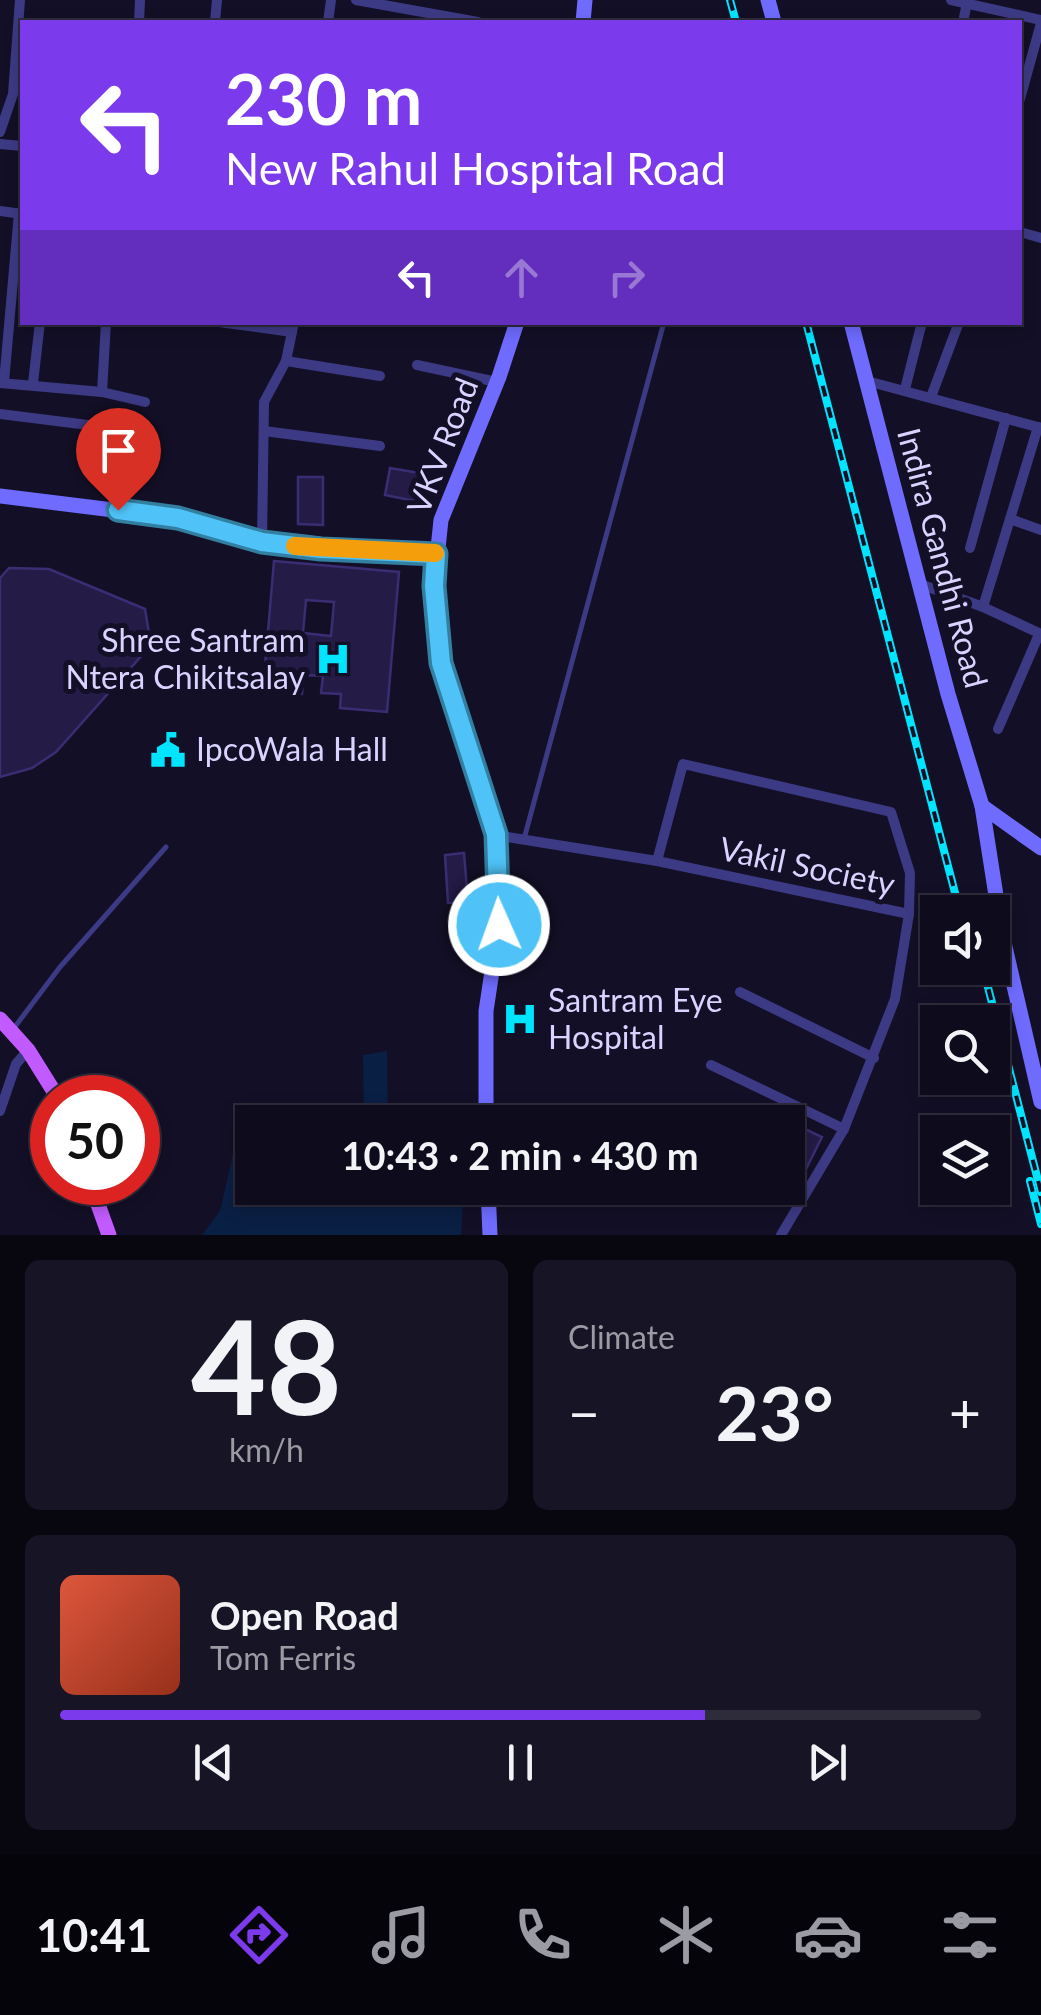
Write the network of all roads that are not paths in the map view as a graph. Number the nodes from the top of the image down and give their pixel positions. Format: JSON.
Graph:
{"nodes":[{"id":1,"x":20,"y":0,"type":"edge"},
{"id":2,"x":356,"y":0,"type":"edge"},
{"id":3,"x":952,"y":0,"type":"edge"},
{"id":4,"x":967,"y":4,"type":"junction"},
{"id":5,"x":988,"y":4,"type":"edge"},
{"id":6,"x":467,"y":20,"type":"edge"},
{"id":7,"x":963,"y":20,"type":"edge"},
{"id":8,"x":1041,"y":22,"type":"edge"},
{"id":9,"x":1022,"y":92,"type":"edge"},
{"id":10,"x":4,"y":106,"type":"edge"},
{"id":11,"x":0,"y":132,"type":"edge"},
{"id":12,"x":20,"y":222,"type":"edge"},
{"id":13,"x":40,"y":325,"type":"edge"},
{"id":14,"x":106,"y":325,"type":"edge"},
{"id":15,"x":263,"y":325,"type":"edge"},
{"id":16,"x":516,"y":325,"type":"edge"},
{"id":17,"x":663,"y":325,"type":"edge"},
{"id":18,"x":852,"y":325,"type":"edge"},
{"id":19,"x":921,"y":325,"type":"edge"},
{"id":20,"x":958,"y":325,"type":"edge"},
{"id":21,"x":292,"y":327,"type":"edge"},
{"id":22,"x":286,"y":361,"type":"junction"},
{"id":23,"x":417,"y":365,"type":"dead end"},
{"id":24,"x":380,"y":376,"type":"dead end"},
{"id":25,"x":866,"y":381,"type":"junction"},
{"id":26,"x":2,"y":382,"type":"edge"},
{"id":27,"x":497,"y":382,"type":"junction"},
{"id":28,"x":33,"y":384,"type":"junction"},
{"id":29,"x":905,"y":389,"type":"junction"},
{"id":30,"x":102,"y":392,"type":"junction"},
{"id":31,"x":931,"y":396,"type":"junction"},
{"id":32,"x":145,"y":402,"type":"dead end"},
{"id":33,"x":0,"y":414,"type":"edge"},
{"id":34,"x":1006,"y":418,"type":"junction"},
{"id":35,"x":1040,"y":428,"type":"edge"},
{"id":36,"x":264,"y":430,"type":"junction"},
{"id":37,"x":144,"y":432,"type":"dead end"},
{"id":38,"x":380,"y":446,"type":"dead end"},
{"id":39,"x":0,"y":496,"type":"edge"},
{"id":40,"x":1010,"y":519,"type":"junction"},
{"id":41,"x":1041,"y":530,"type":"edge"},
{"id":42,"x":262,"y":542,"type":"junction"},
{"id":43,"x":970,"y":548,"type":"dead end"},
{"id":44,"x":436,"y":554,"type":"junction"},
{"id":45,"x":920,"y":584,"type":"junction"},
{"id":46,"x":983,"y":606,"type":"junction"},
{"id":47,"x":1041,"y":635,"type":"edge"},
{"id":48,"x":998,"y":730,"type":"dead end"},
{"id":49,"x":982,"y":806,"type":"junction"},
{"id":50,"x":496,"y":834,"type":"junction"},
{"id":51,"x":524,"y":839,"type":"junction"},
{"id":52,"x":166,"y":846,"type":"dead end"},
{"id":53,"x":1041,"y":848,"type":"edge"},
{"id":54,"x":657,"y":861,"type":"junction"},
{"id":55,"x":909,"y":914,"type":"junction"},
{"id":56,"x":740,"y":992,"type":"dead end"},
{"id":57,"x":4,"y":1026,"type":"edge"},
{"id":58,"x":28,"y":1050,"type":"junction"},
{"id":59,"x":874,"y":1058,"type":"junction"},
{"id":60,"x":711,"y":1066,"type":"dead end"},
{"id":61,"x":44,"y":1075,"type":"edge"},
{"id":62,"x":1041,"y":1102,"type":"edge"},
{"id":63,"x":486,"y":1105,"type":"edge"},
{"id":64,"x":0,"y":1112,"type":"edge"},
{"id":65,"x":844,"y":1129,"type":"junction"},
{"id":66,"x":98,"y":1205,"type":"edge"},
{"id":67,"x":489,"y":1205,"type":"edge"},
{"id":68,"x":109,"y":1235,"type":"edge"},
{"id":69,"x":490,"y":1235,"type":"edge"},
{"id":70,"x":781,"y":1235,"type":"edge"}],
"edges":[{"from":1,"to":10,"type":"street"},
{"from":2,"to":6,"type":"street"},
{"from":3,"to":4,"type":"street"},
{"from":4,"to":5,"type":"street"},
{"from":4,"to":7,"type":"street"},
{"from":5,"to":8,"type":"street"},
{"from":8,"to":9,"type":"street"},
{"from":10,"to":11,"type":"street"},
{"from":12,"to":26,"type":"street"},
{"from":13,"to":28,"type":"street"},
{"from":14,"to":30,"type":"street"},
{"from":15,"to":21,"type":"street"},
{"from":16,"to":27,"type":"street","name":"VKV Road"},
{"from":17,"to":51,"type":"lane"},
{"from":18,"to":25,"type":"street","name":"Indira Gandhi Road"},
{"from":19,"to":29,"type":"street"},
{"from":20,"to":31,"type":"street"},
{"from":21,"to":22,"type":"street"},
{"from":22,"to":24,"type":"street"},
{"from":22,"to":36,"type":"street"},
{"from":23,"to":27,"type":"street"},
{"from":25,"to":29,"type":"street"},
{"from":25,"to":45,"type":"street","name":"Indira Gandhi Road"},
{"from":26,"to":28,"type":"street"},
{"from":27,"to":44,"type":"street","name":"VKV Road"},
{"from":28,"to":30,"type":"street"},
{"from":29,"to":31,"type":"street"},
{"from":30,"to":32,"type":"street"},
{"from":31,"to":34,"type":"street"},
{"from":33,"to":37,"type":"street"},
{"from":34,"to":35,"type":"street"},
{"from":34,"to":43,"type":"street"},
{"from":35,"to":40,"type":"street"},
{"from":36,"to":38,"type":"street"},
{"from":36,"to":42,"type":"street"},
{"from":39,"to":42,"type":"street"},
{"from":40,"to":41,"type":"street"},
{"from":40,"to":46,"type":"street"},
{"from":42,"to":44,"type":"street"},
{"from":44,"to":50,"type":"street","name":"VKV Road"},
{"from":45,"to":46,"type":"street"},
{"from":45,"to":49,"type":"street","name":"Indira Gandhi Road"},
{"from":46,"to":47,"type":"street"},
{"from":47,"to":48,"type":"street"},
{"from":49,"to":53,"type":"street"},
{"from":49,"to":62,"type":"street","name":"Indira Gandhi Road"},
{"from":50,"to":51,"type":"street"},
{"from":50,"to":63,"type":"street","name":"VKV Road"},
{"from":51,"to":54,"type":"street"},
{"from":52,"to":57,"type":"lane"},
{"from":54,"to":55,"type":"street","name":"Vakil Society"},
{"from":54,"to":55,"type":"street","name":"Vakil Society"},
{"from":55,"to":59,"type":"street"},
{"from":56,"to":59,"type":"street"},
{"from":57,"to":58,"type":"main road"},
{"from":58,"to":61,"type":"main road"},
{"from":58,"to":64,"type":"street"},
{"from":59,"to":65,"type":"street"},
{"from":60,"to":65,"type":"street"},
{"from":65,"to":70,"type":"street"},
{"from":66,"to":68,"type":"main road"},
{"from":67,"to":69,"type":"street"}]}
